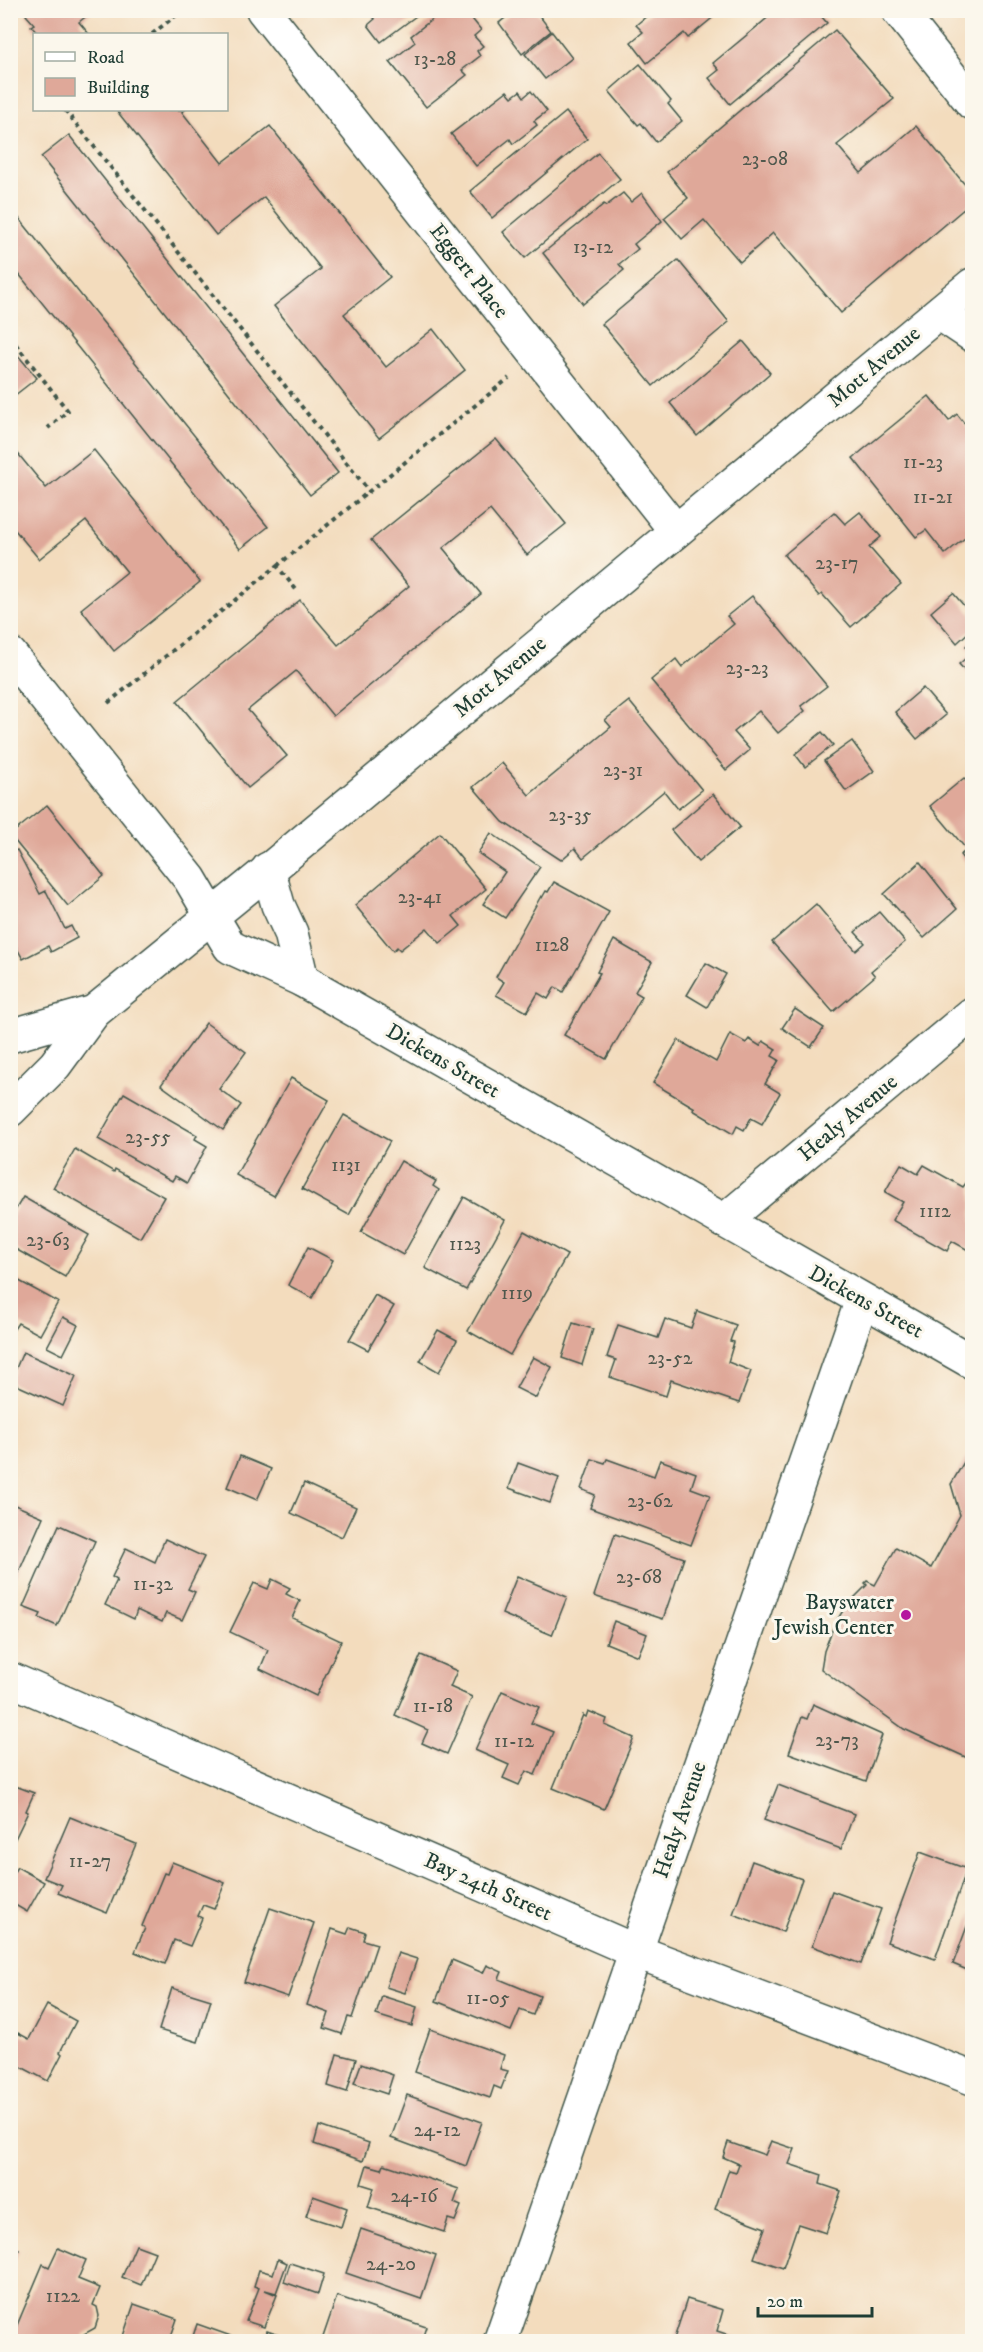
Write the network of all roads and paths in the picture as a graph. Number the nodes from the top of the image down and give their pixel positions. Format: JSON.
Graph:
{"nodes":[{"id":1,"x":183,"y":10,"type":"edge"},
{"id":2,"x":263,"y":10,"type":"edge"},
{"id":3,"x":898,"y":10,"type":"edge"},
{"id":4,"x":154,"y":33,"type":"edge"},
{"id":5,"x":972,"y":103,"type":"edge"},
{"id":6,"x":66,"y":111,"type":"edge"},
{"id":7,"x":972,"y":285,"type":"edge"},
{"id":8,"x":939,"y":313,"type":"junction"},
{"id":9,"x":972,"y":335,"type":"edge"},
{"id":10,"x":10,"y":337,"type":"edge"},
{"id":11,"x":513,"y":375,"type":"dead end"},
{"id":12,"x":48,"y":428,"type":"dead end"},
{"id":13,"x":369,"y":492,"type":"junction"},
{"id":14,"x":676,"y":531,"type":"junction"},
{"id":15,"x":276,"y":566,"type":"junction"},
{"id":16,"x":298,"y":592,"type":"dead end"},
{"id":17,"x":10,"y":654,"type":"edge"},
{"id":18,"x":108,"y":703,"type":"dead end"},
{"id":19,"x":268,"y":869,"type":"junction"},
{"id":20,"x":212,"y":915,"type":"junction"},
{"id":21,"x":302,"y":980,"type":"junction"},
{"id":22,"x":93,"y":1012,"type":"junction"},
{"id":23,"x":972,"y":1014,"type":"edge"},
{"id":24,"x":10,"y":1036,"type":"edge"},
{"id":25,"x":10,"y":1110,"type":"edge"},
{"id":26,"x":724,"y":1221,"type":"junction"},
{"id":27,"x":862,"y":1300,"type":"junction"},
{"id":28,"x":972,"y":1362,"type":"edge"},
{"id":29,"x":10,"y":1679,"type":"edge"},
{"id":30,"x":635,"y":1951,"type":"junction"},
{"id":31,"x":972,"y":2078,"type":"edge"},
{"id":32,"x":500,"y":2342,"type":"edge"}],
"edges":[{"from":1,"to":4,"type":"path"},
{"from":2,"to":14,"type":"street","name":"Eggert Place"},
{"from":3,"to":5,"type":"street"},
{"from":6,"to":13,"type":"path"},
{"from":7,"to":8,"type":"street","name":"Mott Avenue"},
{"from":8,"to":9,"type":"street"},
{"from":8,"to":14,"type":"street","name":"Mott Avenue"},
{"from":10,"to":12,"type":"path"},
{"from":11,"to":13,"type":"path"},
{"from":13,"to":15,"type":"path"},
{"from":14,"to":19,"type":"street","name":"Mott Avenue"},
{"from":15,"to":16,"type":"path"},
{"from":15,"to":18,"type":"path"},
{"from":17,"to":20,"type":"street","name":"Dickens Street"},
{"from":19,"to":20,"type":"street","name":"Mott Avenue"},
{"from":19,"to":21,"type":"street"},
{"from":20,"to":21,"type":"street","name":"Dickens Street"},
{"from":20,"to":22,"type":"street","name":"Mott Avenue"},
{"from":21,"to":26,"type":"street","name":"Dickens Street"},
{"from":22,"to":24,"type":"street","name":"Mott Avenue"},
{"from":22,"to":25,"type":"street"},
{"from":23,"to":26,"type":"street","name":"Healy Avenue"},
{"from":26,"to":27,"type":"street","name":"Dickens Street"},
{"from":27,"to":28,"type":"street","name":"Dickens Street"},
{"from":27,"to":30,"type":"street","name":"Healy Avenue"},
{"from":29,"to":30,"type":"street","name":"Bay 24th Street"},
{"from":30,"to":31,"type":"street","name":"Bay 24th Street"},
{"from":30,"to":32,"type":"street","name":"Healy Avenue"}]}
